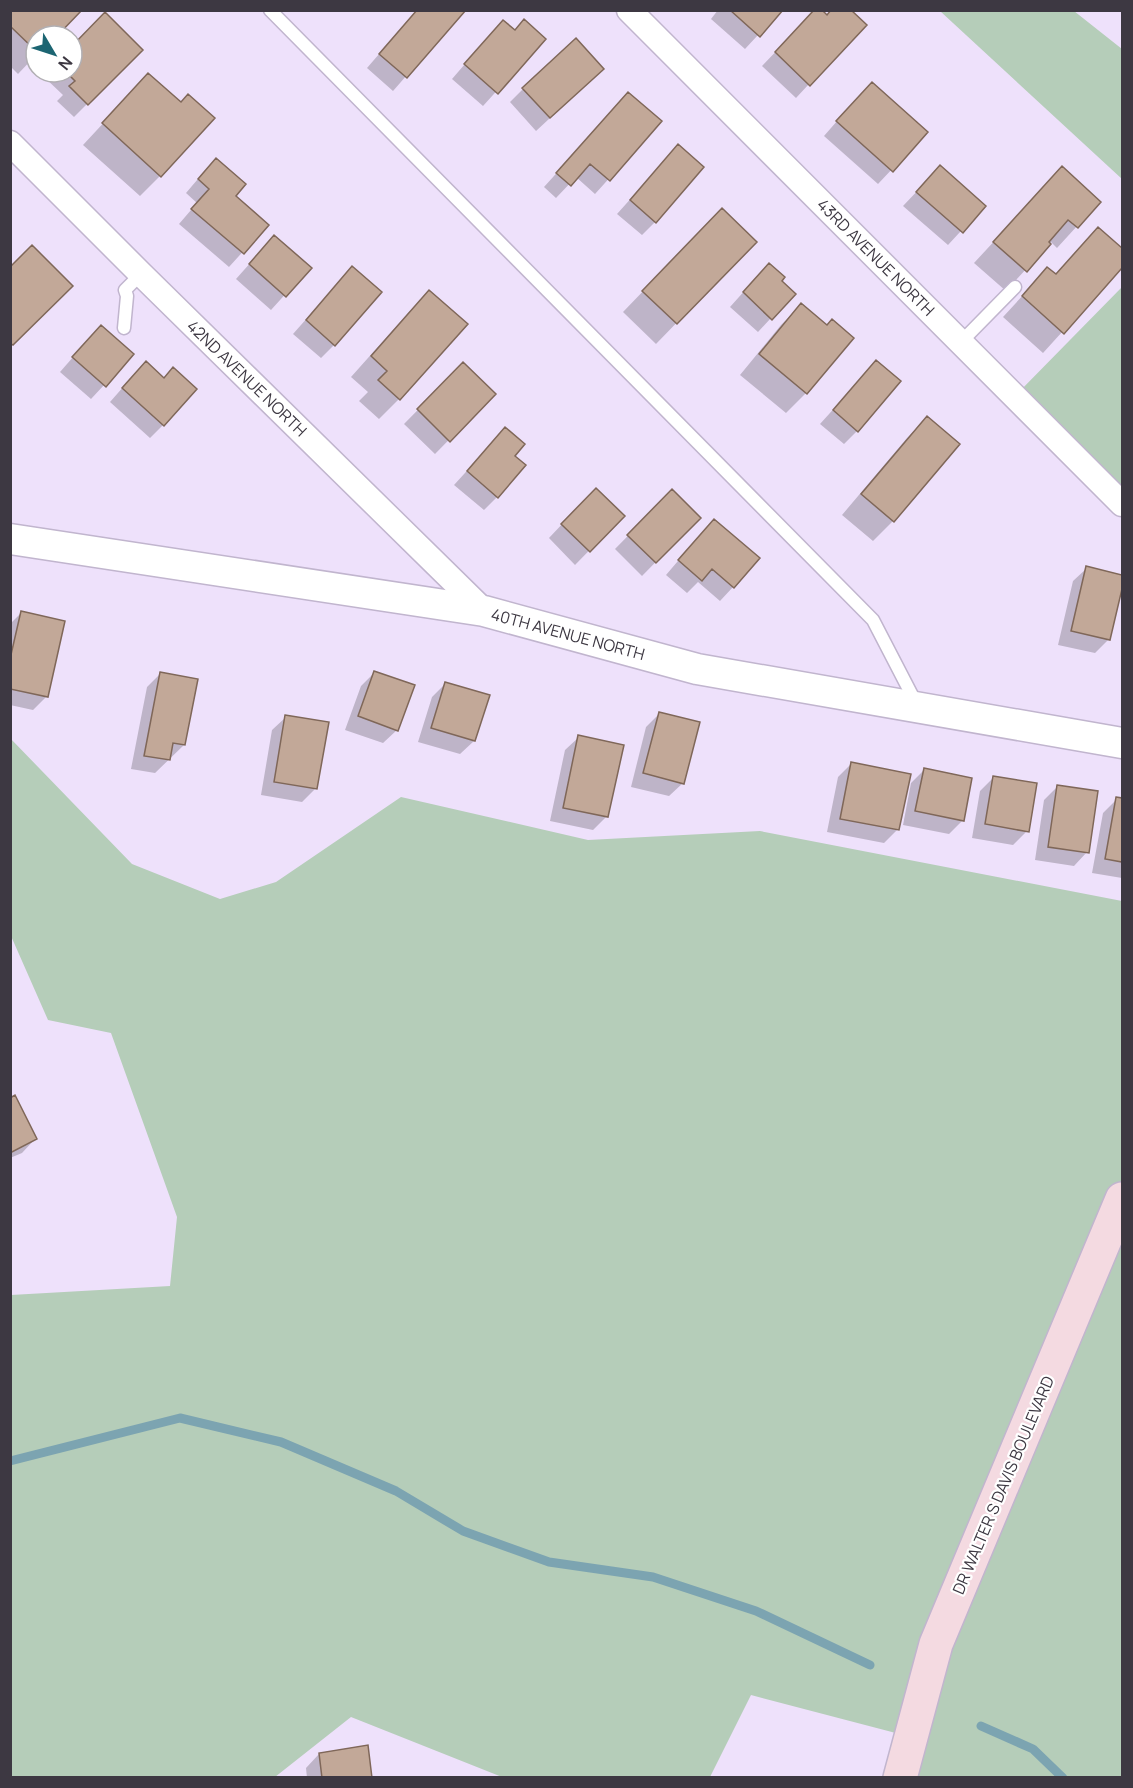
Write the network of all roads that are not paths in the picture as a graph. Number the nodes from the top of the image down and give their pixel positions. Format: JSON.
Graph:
{"nodes":[{"id":1,"x":270,"y":10,"type":"edge"},
{"id":2,"x":629,"y":10,"type":"edge"},
{"id":3,"x":10,"y":143,"type":"edge"},
{"id":4,"x":141,"y":274,"type":"junction"},
{"id":5,"x":1015,"y":287,"type":"dead end"},
{"id":6,"x":123,"y":328,"type":"dead end"},
{"id":7,"x":961,"y":342,"type":"junction"},
{"id":8,"x":1122,"y":504,"type":"edge"},
{"id":9,"x":10,"y":539,"type":"edge"},
{"id":10,"x":484,"y":611,"type":"junction"},
{"id":11,"x":918,"y":707,"type":"junction"},
{"id":12,"x":1122,"y":743,"type":"edge"},
{"id":13,"x":1122,"y":1199,"type":"edge"},
{"id":14,"x":900,"y":1778,"type":"edge"}],
"edges":[{"from":1,"to":11,"type":"lane"},
{"from":2,"to":7,"type":"street","name":"43RD AVENUE NORTH"},
{"from":3,"to":4,"type":"street","name":"42ND AVENUE NORTH"},
{"from":4,"to":6,"type":"lane"},
{"from":4,"to":10,"type":"street","name":"42ND AVENUE NORTH"},
{"from":5,"to":7,"type":"lane"},
{"from":7,"to":8,"type":"street","name":"43RD AVENUE NORTH"},
{"from":9,"to":10,"type":"street","name":"40TH AVENUE NORTH"},
{"from":10,"to":11,"type":"street","name":"40TH AVENUE NORTH"},
{"from":11,"to":12,"type":"street","name":"40TH AVENUE NORTH"},
{"from":13,"to":14,"type":"main road","name":"DR WALTER S DAVIS BOULEVARD"}]}
